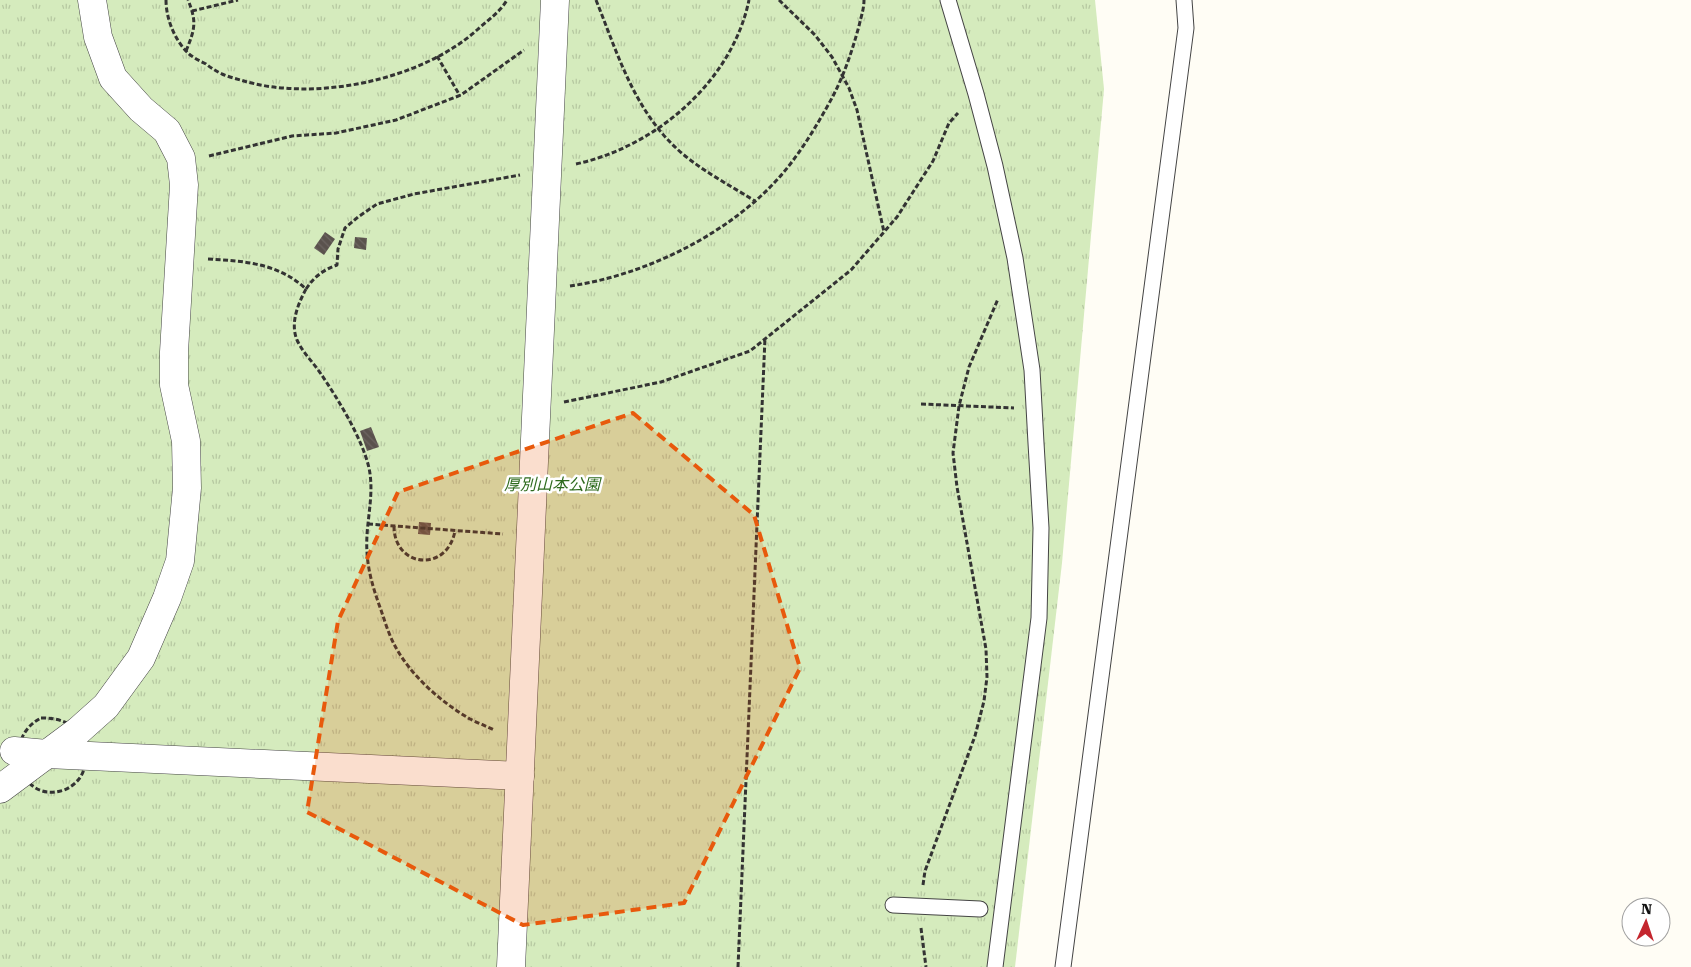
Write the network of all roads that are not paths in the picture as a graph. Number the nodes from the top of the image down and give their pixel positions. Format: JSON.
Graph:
{"nodes":[{"id":1,"x":92,"y":0,"type":"edge"},
{"id":2,"x":948,"y":0,"type":"edge"},
{"id":3,"x":1184,"y":0,"type":"edge"},
{"id":4,"x":554,"y":12,"type":"edge"},
{"id":5,"x":14,"y":751,"type":"dead end"},
{"id":6,"x":47,"y":754,"type":"junction"},
{"id":7,"x":520,"y":776,"type":"junction"},
{"id":8,"x":0,"y":789,"type":"edge"},
{"id":9,"x":893,"y":905,"type":"dead end"},
{"id":10,"x":980,"y":909,"type":"dead end"},
{"id":11,"x":511,"y":967,"type":"edge"},
{"id":12,"x":995,"y":967,"type":"edge"},
{"id":13,"x":1063,"y":967,"type":"edge"}],
"edges":[{"from":1,"to":6,"type":"street"},
{"from":2,"to":12,"type":"lane"},
{"from":3,"to":13,"type":"lane"},
{"from":4,"to":7,"type":"street"},
{"from":5,"to":6,"type":"street"},
{"from":6,"to":7,"type":"street"},
{"from":6,"to":8,"type":"street"},
{"from":7,"to":11,"type":"street"},
{"from":9,"to":10,"type":"lane"}]}
